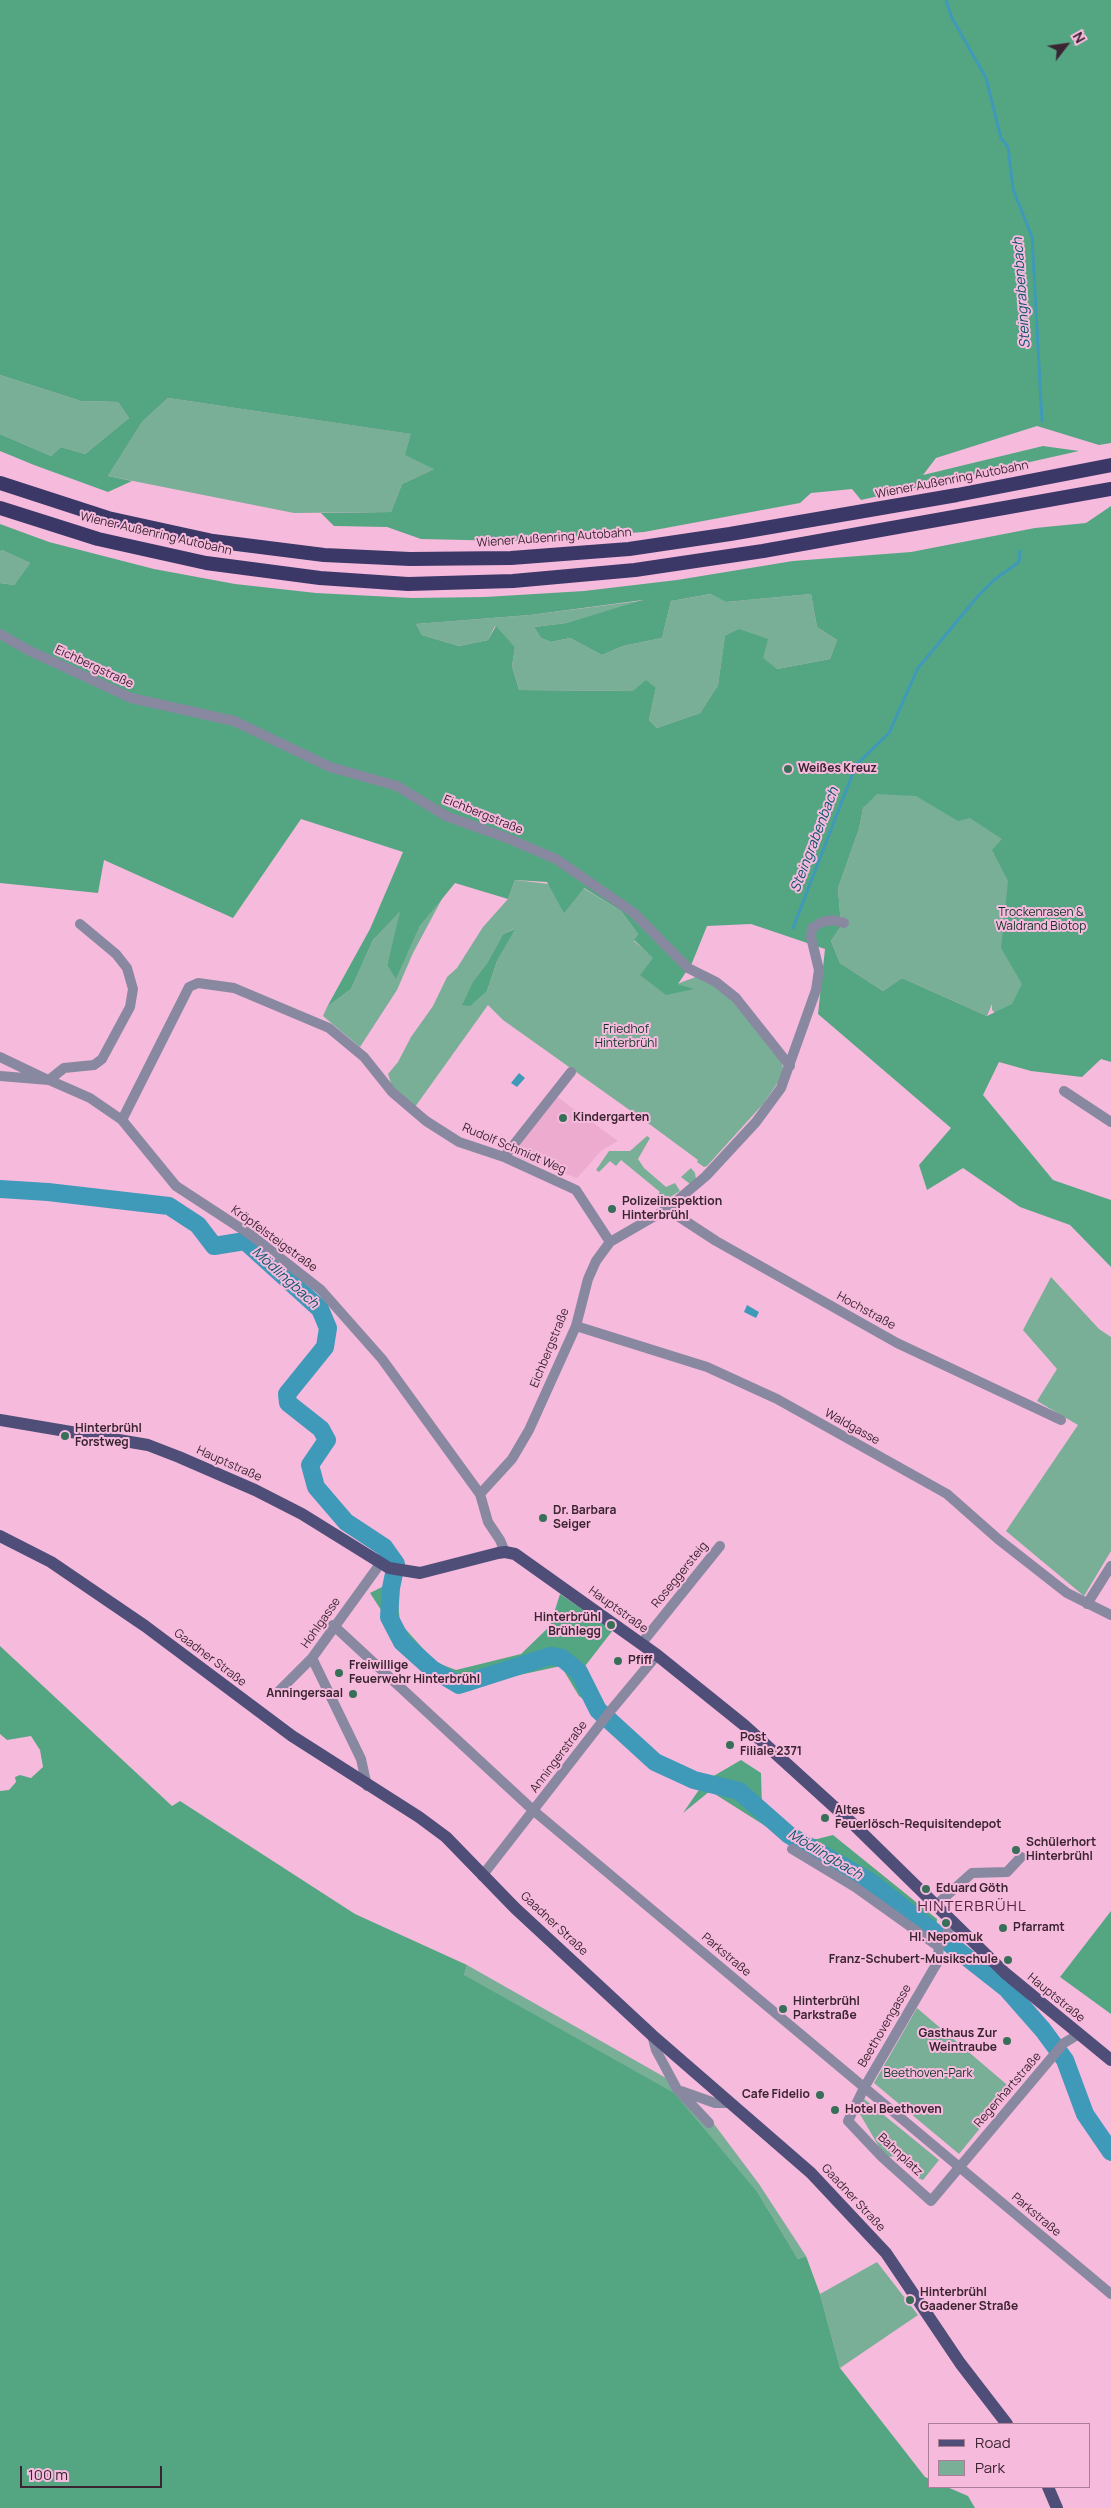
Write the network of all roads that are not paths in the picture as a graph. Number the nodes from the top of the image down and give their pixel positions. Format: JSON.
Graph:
{"nodes":[{"id":1,"x":1111,"y":465,"type":"edge"},
{"id":2,"x":0,"y":483,"type":"edge"},
{"id":3,"x":1111,"y":489,"type":"edge"},
{"id":4,"x":0,"y":508,"type":"edge"},
{"id":5,"x":0,"y":634,"type":"edge"},
{"id":6,"x":844,"y":923,"type":"dead end"},
{"id":7,"x":80,"y":924,"type":"dead end"},
{"id":8,"x":0,"y":1056,"type":"edge"},
{"id":9,"x":790,"y":1066,"type":"junction"},
{"id":10,"x":571,"y":1072,"type":"dead end"},
{"id":11,"x":0,"y":1076,"type":"edge"},
{"id":12,"x":49,"y":1080,"type":"junction"},
{"id":13,"x":1064,"y":1091,"type":"dead end"},
{"id":14,"x":122,"y":1120,"type":"junction"},
{"id":15,"x":1111,"y":1122,"type":"edge"},
{"id":16,"x":504,"y":1157,"type":"junction"},
{"id":17,"x":667,"y":1209,"type":"junction"},
{"id":18,"x":610,"y":1242,"type":"junction"},
{"id":19,"x":576,"y":1326,"type":"junction"},
{"id":20,"x":0,"y":1420,"type":"edge"},
{"id":21,"x":1061,"y":1420,"type":"dead end"},
{"id":22,"x":480,"y":1494,"type":"junction"},
{"id":23,"x":0,"y":1536,"type":"edge"},
{"id":24,"x":720,"y":1546,"type":"dead end"},
{"id":25,"x":505,"y":1552,"type":"junction"},
{"id":26,"x":1111,"y":1566,"type":"edge"},
{"id":27,"x":389,"y":1568,"type":"junction"},
{"id":28,"x":1087,"y":1604,"type":"junction"},
{"id":29,"x":1110,"y":1613,"type":"edge"},
{"id":30,"x":334,"y":1625,"type":"junction"},
{"id":31,"x":641,"y":1644,"type":"junction"},
{"id":32,"x":657,"y":1655,"type":"junction"},
{"id":33,"x":312,"y":1658,"type":"junction"},
{"id":34,"x":278,"y":1692,"type":"dead end"},
{"id":35,"x":367,"y":1786,"type":"junction"},
{"id":36,"x":534,"y":1811,"type":"junction"},
{"id":37,"x":792,"y":1849,"type":"dead end"},
{"id":38,"x":1021,"y":1857,"type":"dead end"},
{"id":39,"x":482,"y":1876,"type":"junction"},
{"id":40,"x":935,"y":1906,"type":"junction"},
{"id":41,"x":950,"y":1927,"type":"junction"},
{"id":42,"x":940,"y":1944,"type":"junction"},
{"id":43,"x":1079,"y":2034,"type":"junction"},
{"id":44,"x":652,"y":2035,"type":"junction"},
{"id":45,"x":1111,"y":2060,"type":"edge"},
{"id":46,"x":864,"y":2088,"type":"junction"},
{"id":47,"x":678,"y":2089,"type":"junction"},
{"id":48,"x":730,"y":2103,"type":"junction"},
{"id":49,"x":709,"y":2123,"type":"dead end"},
{"id":50,"x":960,"y":2166,"type":"junction"},
{"id":51,"x":1111,"y":2294,"type":"edge"},
{"id":52,"x":1006,"y":2423,"type":"edge"},
{"id":53,"x":1048,"y":2488,"type":"edge"},
{"id":54,"x":1057,"y":2508,"type":"edge"}],
"edges":[{"from":1,"to":2,"type":"highway","name":"Wiener Außenring Autobahn"},
{"from":3,"to":4,"type":"highway","name":"Wiener Außenring Autobahn"},
{"from":5,"to":9,"type":"street","name":"Eichbergstraße"},
{"from":6,"to":9,"type":"street","name":"Eichbergstraße"},
{"from":7,"to":12,"type":"street"},
{"from":8,"to":12,"type":"street"},
{"from":9,"to":17,"type":"street","name":"Eichbergstraße"},
{"from":10,"to":16,"type":"street"},
{"from":11,"to":12,"type":"street","name":"Kröpfelsteigstraße"},
{"from":12,"to":14,"type":"street","name":"Kröpfelsteigstraße"},
{"from":13,"to":15,"type":"street"},
{"from":14,"to":16,"type":"street","name":"Rudolf Schmidt Weg"},
{"from":14,"to":22,"type":"street","name":"Kröpfelsteigstraße"},
{"from":16,"to":18,"type":"street","name":"Rudolf Schmidt Weg"},
{"from":17,"to":18,"type":"street","name":"Eichbergstraße"},
{"from":17,"to":21,"type":"street","name":"Hochstraße"},
{"from":18,"to":19,"type":"street","name":"Eichbergstraße"},
{"from":19,"to":22,"type":"street","name":"Eichbergstraße"},
{"from":19,"to":28,"type":"street","name":"Waldgasse"},
{"from":20,"to":27,"type":"main road","name":"Hauptstraße"},
{"from":22,"to":25,"type":"street"},
{"from":23,"to":35,"type":"main road","name":"Gaadner Straße"},
{"from":24,"to":31,"type":"street","name":"Roseggersteig"},
{"from":25,"to":27,"type":"main road","name":"Hauptstraße"},
{"from":25,"to":31,"type":"main road","name":"Hauptstraße"},
{"from":26,"to":28,"type":"street"},
{"from":27,"to":30,"type":"street","name":"Hohlgasse"},
{"from":28,"to":29,"type":"street","name":"Waldgasse"},
{"from":30,"to":33,"type":"street","name":"Hohlgasse"},
{"from":30,"to":36,"type":"street","name":"Parkstraße"},
{"from":31,"to":32,"type":"main road","name":"Hauptstraße"},
{"from":32,"to":36,"type":"street","name":"Anningerstraße"},
{"from":32,"to":40,"type":"main road","name":"Hauptstraße"},
{"from":33,"to":34,"type":"street","name":"Hohlgasse"},
{"from":33,"to":35,"type":"street"},
{"from":35,"to":39,"type":"main road","name":"Gaadner Straße"},
{"from":36,"to":39,"type":"street","name":"Anningerstraße"},
{"from":36,"to":46,"type":"street","name":"Parkstraße"},
{"from":37,"to":42,"type":"street"},
{"from":38,"to":40,"type":"street"},
{"from":39,"to":44,"type":"main road","name":"Gaadner Straße"},
{"from":40,"to":41,"type":"main road","name":"Hauptstraße"},
{"from":41,"to":42,"type":"street","name":"Beethovengasse"},
{"from":41,"to":43,"type":"main road","name":"Hauptstraße"},
{"from":42,"to":46,"type":"street","name":"Beethovengasse"},
{"from":43,"to":45,"type":"main road","name":"Hauptstraße"},
{"from":43,"to":50,"type":"street","name":"Regenhartstraße"},
{"from":44,"to":47,"type":"street"},
{"from":44,"to":48,"type":"main road","name":"Gaadner Straße"},
{"from":46,"to":50,"type":"street","name":"Parkstraße"},
{"from":46,"to":50,"type":"street","name":"Bahnplatz"},
{"from":47,"to":48,"type":"street"},
{"from":47,"to":49,"type":"street"},
{"from":48,"to":52,"type":"main road","name":"Gaadner Straße"},
{"from":50,"to":51,"type":"street","name":"Parkstraße"},
{"from":53,"to":54,"type":"main road"}]}
